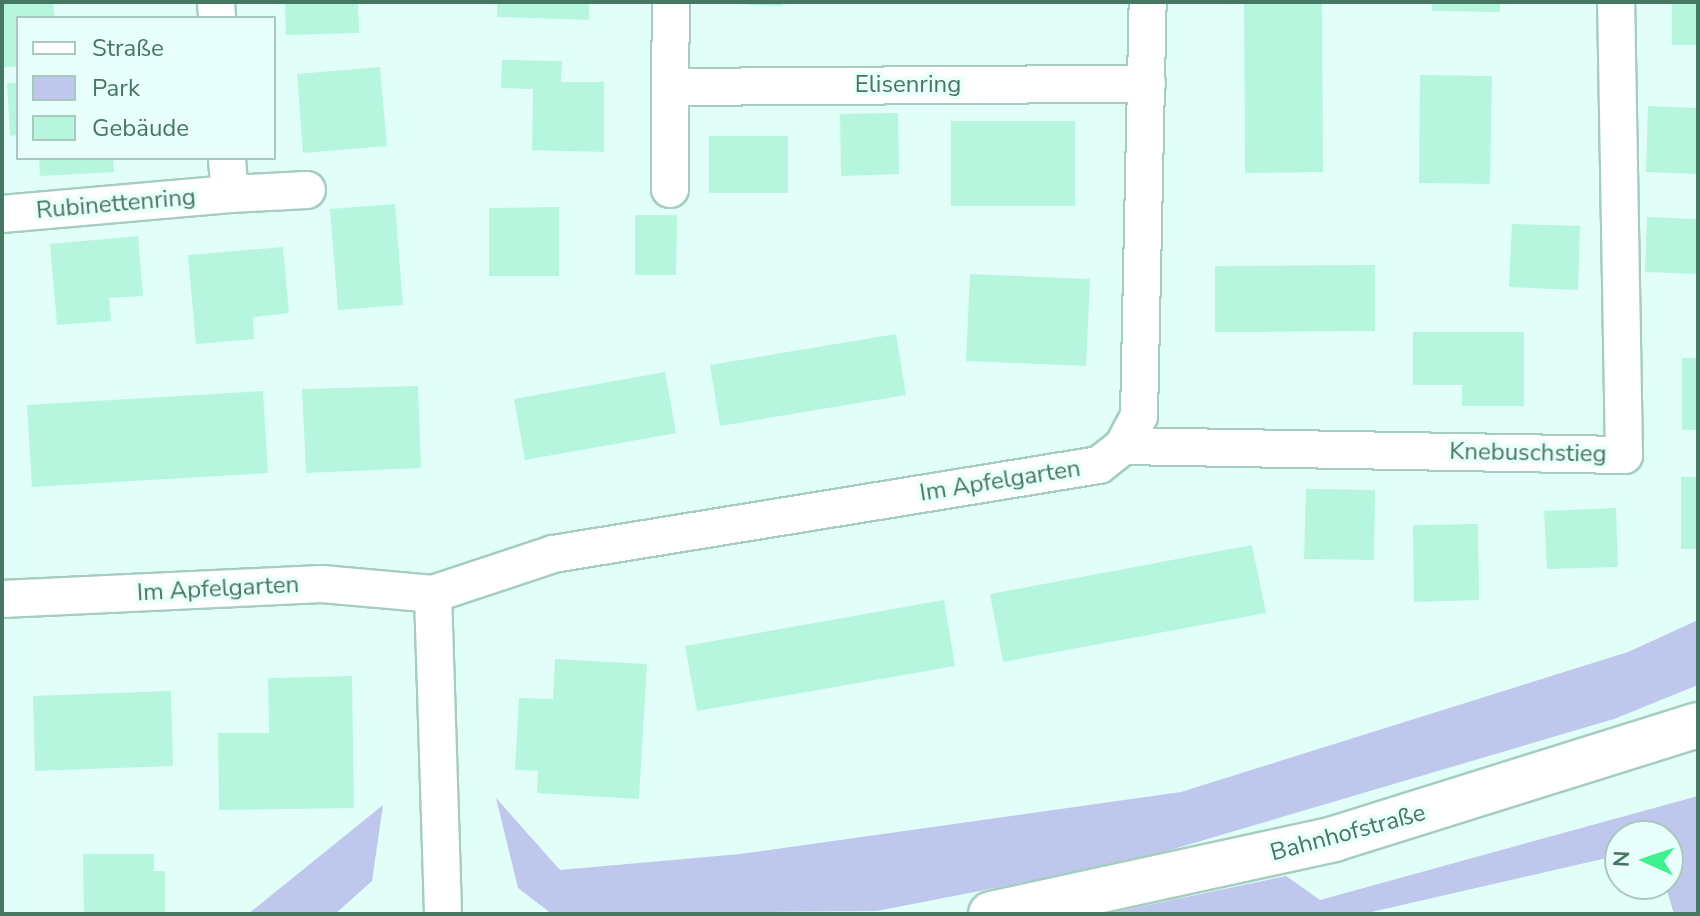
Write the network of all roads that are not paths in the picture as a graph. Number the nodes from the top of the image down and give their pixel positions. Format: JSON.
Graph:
{"nodes":[{"id":1,"x":671,"y":2,"type":"edge"},
{"id":2,"x":1148,"y":2,"type":"edge"},
{"id":3,"x":1616,"y":2,"type":"edge"},
{"id":4,"x":1147,"y":84,"type":"junction"},
{"id":5,"x":670,"y":87,"type":"junction"},
{"id":6,"x":227,"y":160,"type":"edge"},
{"id":7,"x":670,"y":189,"type":"dead end"},
{"id":8,"x":307,"y":190,"type":"dead end"},
{"id":9,"x":230,"y":194,"type":"junction"},
{"id":10,"x":2,"y":214,"type":"edge"},
{"id":11,"x":1123,"y":446,"type":"junction"},
{"id":12,"x":433,"y":594,"type":"junction"},
{"id":13,"x":2,"y":599,"type":"edge"},
{"id":14,"x":1698,"y":725,"type":"edge"},
{"id":15,"x":443,"y":914,"type":"edge"},
{"id":16,"x":991,"y":914,"type":"edge"}],
"edges":[{"from":1,"to":5,"type":"street"},
{"from":2,"to":4,"type":"street"},
{"from":3,"to":11,"type":"street","name":"Knebuschstieg"},
{"from":4,"to":5,"type":"street","name":"Elisenring"},
{"from":4,"to":11,"type":"street"},
{"from":5,"to":7,"type":"street"},
{"from":6,"to":9,"type":"street","name":"Rubinettenring"},
{"from":8,"to":9,"type":"street","name":"Rubinettenring"},
{"from":9,"to":10,"type":"street","name":"Rubinettenring"},
{"from":11,"to":12,"type":"street","name":"Im Apfelgarten"},
{"from":12,"to":13,"type":"street","name":"Im Apfelgarten"},
{"from":12,"to":15,"type":"street"},
{"from":14,"to":16,"type":"street","name":"Bahnhofstraße"}]}
